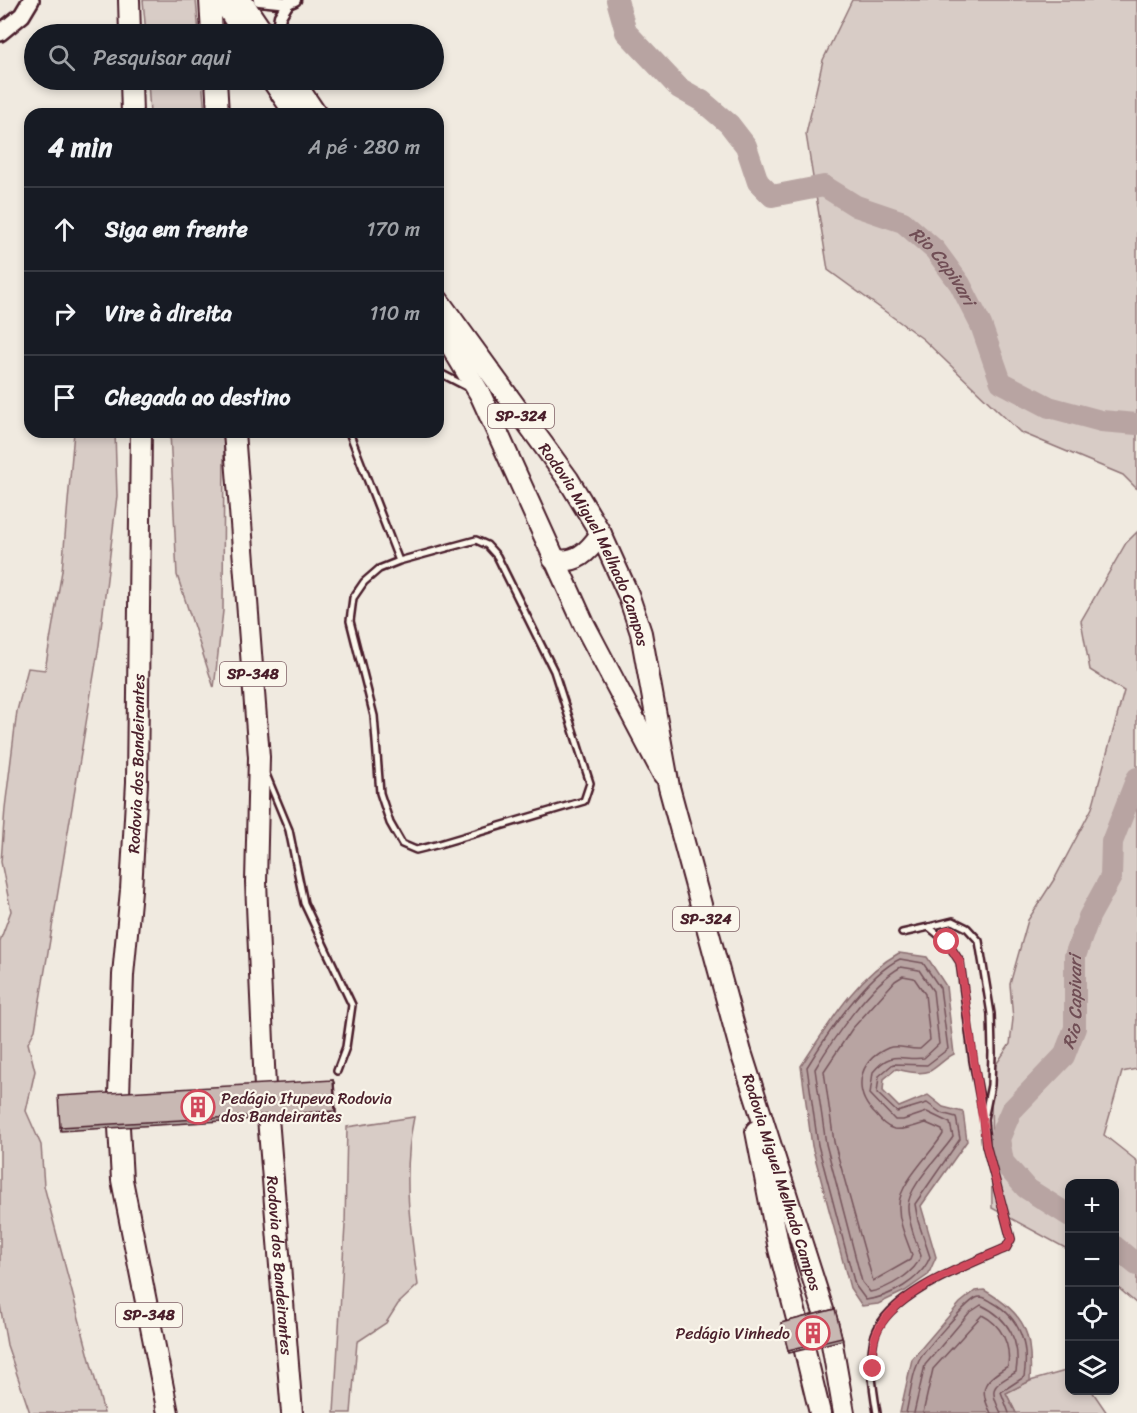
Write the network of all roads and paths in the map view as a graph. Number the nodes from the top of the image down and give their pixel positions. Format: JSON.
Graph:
{"nodes":[{"id":1,"x":31,"y":0,"type":"edge"},
{"id":2,"x":210,"y":0,"type":"edge"},
{"id":3,"x":222,"y":0,"type":"edge"},
{"id":4,"x":241,"y":0,"type":"edge"},
{"id":5,"x":259,"y":0,"type":"edge"},
{"id":6,"x":292,"y":1,"type":"edge"},
{"id":7,"x":129,"y":5,"type":"edge"},
{"id":8,"x":130,"y":24,"type":"edge"},
{"id":9,"x":211,"y":24,"type":"edge"},
{"id":10,"x":238,"y":24,"type":"edge"},
{"id":11,"x":257,"y":24,"type":"edge"},
{"id":12,"x":279,"y":24,"type":"edge"},
{"id":13,"x":0,"y":33,"type":"edge"},
{"id":14,"x":131,"y":90,"type":"edge"},
{"id":15,"x":279,"y":90,"type":"edge"},
{"id":16,"x":301,"y":90,"type":"edge"},
{"id":17,"x":132,"y":108,"type":"edge"},
{"id":18,"x":291,"y":108,"type":"edge"},
{"id":19,"x":312,"y":108,"type":"edge"},
{"id":20,"x":444,"y":309,"type":"edge"},
{"id":21,"x":444,"y":334,"type":"edge"},
{"id":22,"x":444,"y":375,"type":"edge"},
{"id":23,"x":480,"y":394,"type":"junction"},
{"id":24,"x":141,"y":438,"type":"edge"},
{"id":25,"x":234,"y":438,"type":"edge"},
{"id":26,"x":351,"y":438,"type":"edge"},
{"id":27,"x":601,"y":534,"type":"junction"},
{"id":28,"x":553,"y":559,"type":"junction"},
{"id":29,"x":399,"y":561,"type":"junction"},
{"id":30,"x":259,"y":757,"type":"junction"},
{"id":31,"x":669,"y":787,"type":"junction"},
{"id":32,"x":928,"y":927,"type":"junction"},
{"id":33,"x":902,"y":933,"type":"dead end"},
{"id":34,"x":741,"y":1052,"type":"junction"},
{"id":35,"x":337,"y":1071,"type":"dead end"},
{"id":36,"x":265,"y":1088,"type":"edge"},
{"id":37,"x":119,"y":1096,"type":"edge"},
{"id":38,"x":268,"y":1118,"type":"edge"},
{"id":39,"x":984,"y":1119,"type":"junction"},
{"id":40,"x":119,"y":1127,"type":"edge"},
{"id":41,"x":824,"y":1312,"type":"edge"},
{"id":42,"x":797,"y":1319,"type":"edge"},
{"id":43,"x":832,"y":1344,"type":"edge"},
{"id":44,"x":805,"y":1351,"type":"edge"},
{"id":45,"x":168,"y":1413,"type":"edge"},
{"id":46,"x":292,"y":1413,"type":"edge"},
{"id":47,"x":820,"y":1413,"type":"edge"},
{"id":48,"x":844,"y":1413,"type":"edge"},
{"id":49,"x":877,"y":1413,"type":"edge"}],
"edges":[{"from":1,"to":13,"type":"main road"},
{"from":2,"to":9,"type":"highway"},
{"from":3,"to":10,"type":"highway"},
{"from":4,"to":11,"type":"highway"},
{"from":5,"to":6,"type":"street"},
{"from":6,"to":12,"type":"street"},
{"from":7,"to":8,"type":"highway"},
{"from":14,"to":17,"type":"highway"},
{"from":15,"to":18,"type":"highway"},
{"from":16,"to":19,"type":"highway"},
{"from":20,"to":27,"type":"highway","name":"Rodovia Miguel Melhado Campos","number":"SP-324"},
{"from":21,"to":23,"type":"highway","name":"Rodovia Miguel Melhado Campos","number":"SP-324"},
{"from":22,"to":23,"type":"lane"},
{"from":23,"to":28,"type":"highway","name":"Rodovia Miguel Melhado Campos","number":"SP-324"},
{"from":24,"to":37,"type":"highway","name":"Rodovia dos Bandeirantes"},
{"from":25,"to":30,"type":"highway","number":"SP-348"},
{"from":26,"to":29,"type":"lane"},
{"from":27,"to":28,"type":"highway"},
{"from":27,"to":31,"type":"highway","name":"Rodovia Miguel Melhado Campos","number":"SP-324"},
{"from":28,"to":31,"type":"highway","name":"Rodovia Miguel Melhado Campos","number":"SP-324"},
{"from":29,"to":29,"type":"lane"},
{"from":30,"to":35,"type":"lane"},
{"from":30,"to":36,"type":"highway","number":"SP-348"},
{"from":31,"to":34,"type":"highway","name":"Rodovia Miguel Melhado Campos","number":"SP-324"},
{"from":32,"to":33,"type":"lane"},
{"from":32,"to":39,"type":"lane"},
{"from":32,"to":39,"type":"lane"},
{"from":34,"to":41,"type":"highway","name":"Rodovia Miguel Melhado Campos","number":"SP-324"},
{"from":34,"to":42,"type":"highway","name":"Rodovia Miguel Melhado Campos","number":"SP-324"},
{"from":38,"to":46,"type":"highway","name":"Rodovia dos Bandeirantes"},
{"from":39,"to":49,"type":"lane"},
{"from":40,"to":45,"type":"highway","number":"SP-348"},
{"from":43,"to":48,"type":"highway"},
{"from":44,"to":47,"type":"highway"}]}
